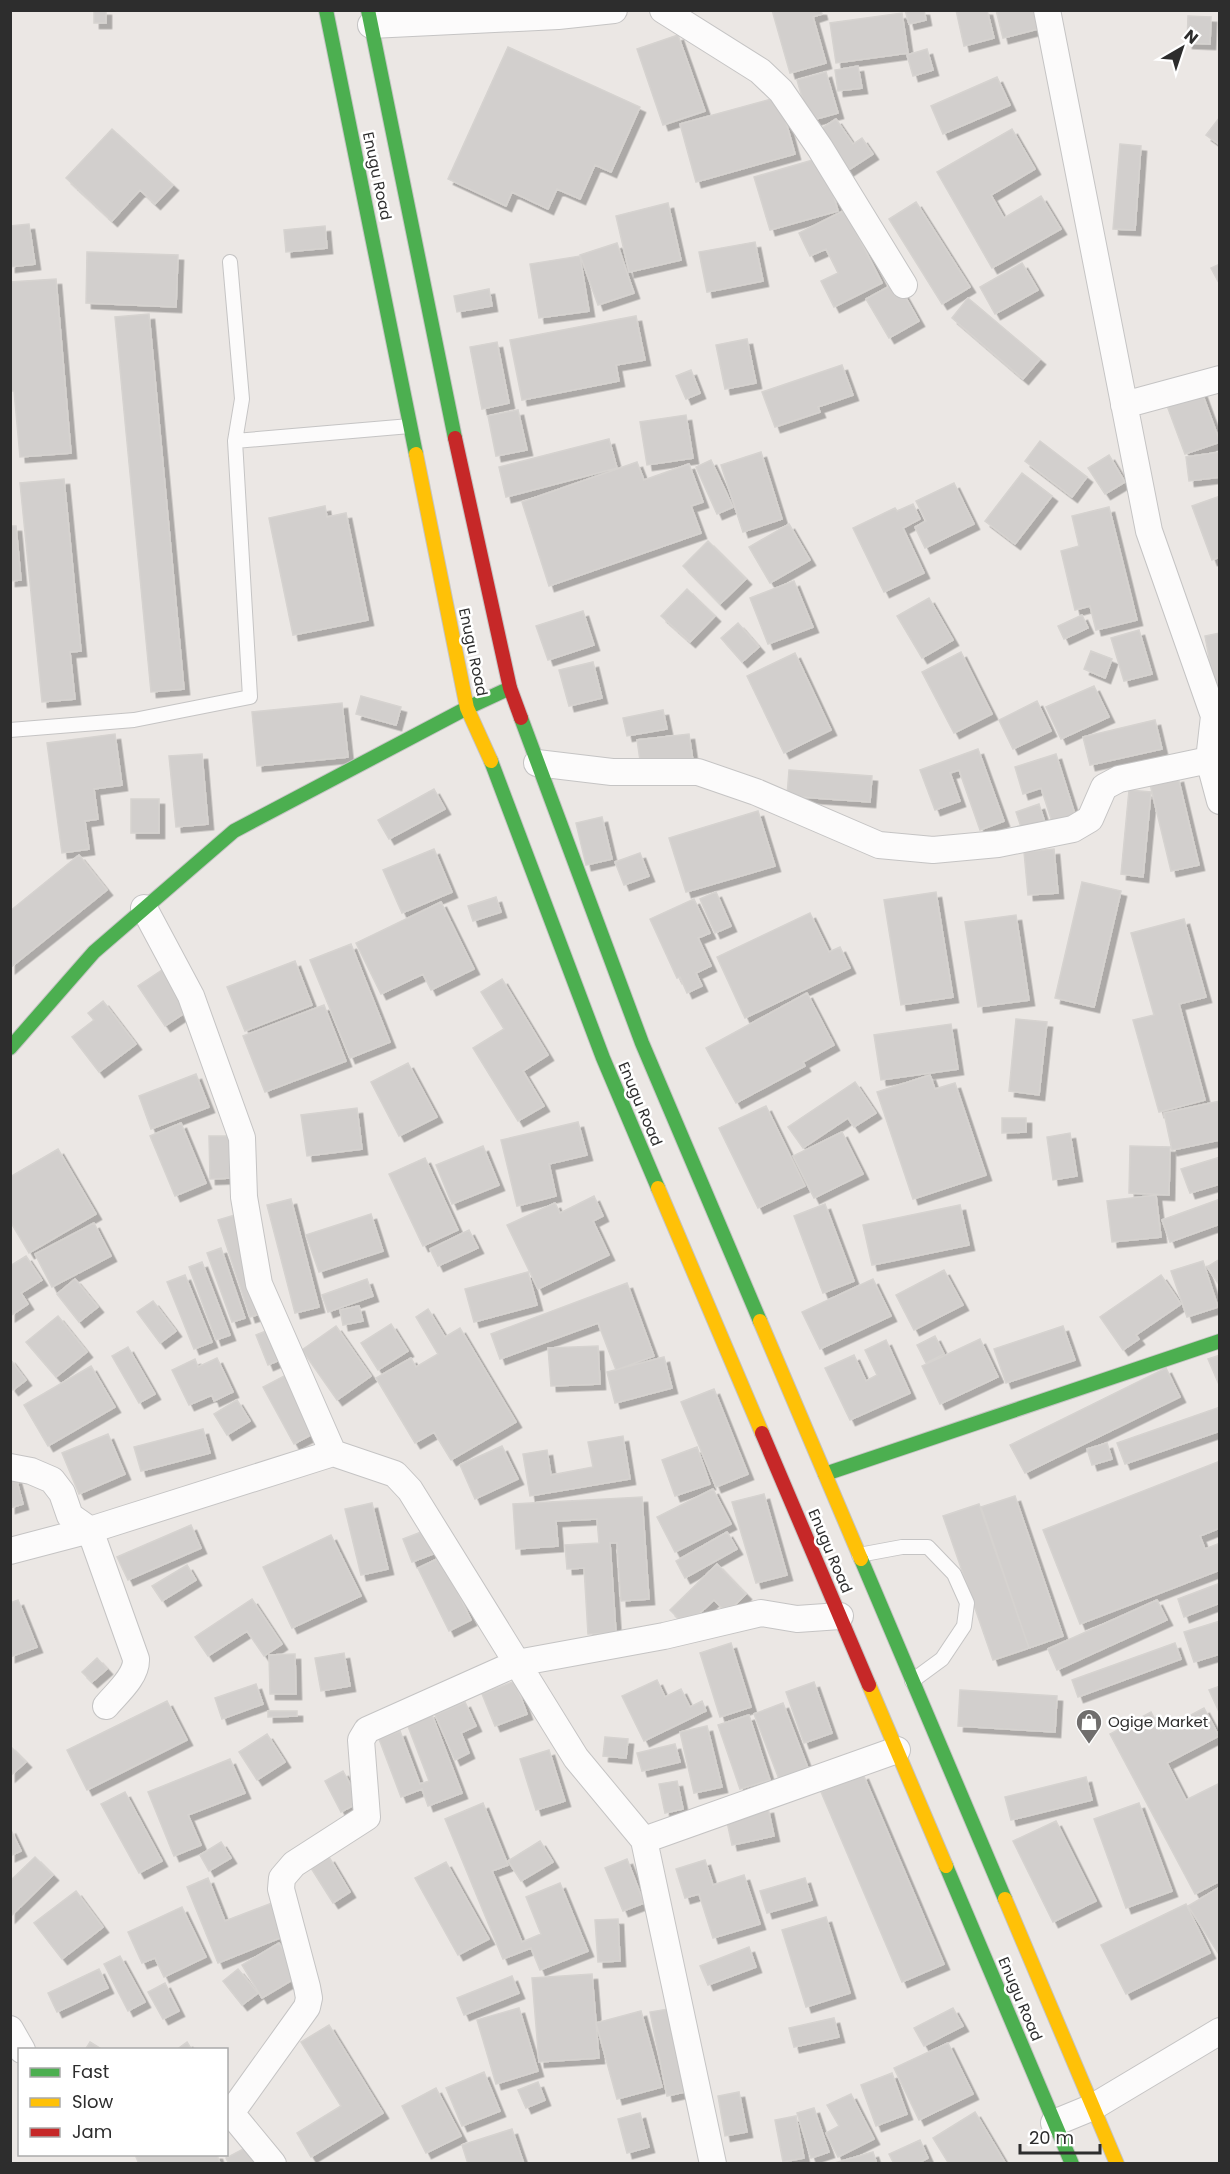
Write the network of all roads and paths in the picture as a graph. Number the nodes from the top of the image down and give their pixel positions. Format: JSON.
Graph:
{"nodes":[{"id":1,"x":326,"y":10,"type":"edge"},
{"id":2,"x":614,"y":10,"type":"edge"},
{"id":3,"x":663,"y":10,"type":"edge"},
{"id":4,"x":1047,"y":10,"type":"edge"},
{"id":5,"x":369,"y":18,"type":"edge"},
{"id":6,"x":230,"y":262,"type":"dead end"},
{"id":7,"x":904,"y":285,"type":"dead end"},
{"id":8,"x":1220,"y":379,"type":"edge"},
{"id":9,"x":1124,"y":405,"type":"junction"},
{"id":10,"x":410,"y":426,"type":"junction"},
{"id":11,"x":235,"y":441,"type":"junction"},
{"id":12,"x":510,"y":688,"type":"junction"},
{"id":13,"x":467,"y":708,"type":"junction"},
{"id":14,"x":1217,"y":717,"type":"edge"},
{"id":15,"x":10,"y":730,"type":"edge"},
{"id":16,"x":1209,"y":760,"type":"junction"},
{"id":17,"x":537,"y":763,"type":"junction"},
{"id":18,"x":1220,"y":801,"type":"edge"},
{"id":19,"x":144,"y":909,"type":"junction"},
{"id":20,"x":10,"y":1048,"type":"edge"},
{"id":21,"x":1220,"y":1341,"type":"edge"},
{"id":22,"x":333,"y":1453,"type":"junction"},
{"id":23,"x":10,"y":1467,"type":"edge"},
{"id":24,"x":825,"y":1474,"type":"junction"},
{"id":25,"x":90,"y":1530,"type":"junction"},
{"id":26,"x":10,"y":1551,"type":"edge"},
{"id":27,"x":859,"y":1555,"type":"junction"},
{"id":28,"x":840,"y":1616,"type":"junction"},
{"id":29,"x":517,"y":1663,"type":"junction"},
{"id":30,"x":912,"y":1681,"type":"junction"},
{"id":31,"x":106,"y":1706,"type":"dead end"},
{"id":32,"x":897,"y":1750,"type":"junction"},
{"id":33,"x":644,"y":1840,"type":"junction"},
{"id":34,"x":10,"y":2029,"type":"edge"},
{"id":35,"x":1220,"y":2031,"type":"edge"},
{"id":36,"x":21,"y":2048,"type":"edge"},
{"id":37,"x":1093,"y":2107,"type":"junction"},
{"id":38,"x":229,"y":2113,"type":"edge"},
{"id":39,"x":1054,"y":2123,"type":"junction"},
{"id":40,"x":273,"y":2163,"type":"edge"},
{"id":41,"x":713,"y":2163,"type":"edge"},
{"id":42,"x":1072,"y":2163,"type":"edge"},
{"id":43,"x":1117,"y":2163,"type":"edge"}],
"edges":[{"from":1,"to":10,"type":"main road","name":"Enugu Road"},
{"from":2,"to":5,"type":"street"},
{"from":3,"to":7,"type":"street"},
{"from":4,"to":9,"type":"street"},
{"from":5,"to":12,"type":"main road"},
{"from":6,"to":11,"type":"lane"},
{"from":8,"to":9,"type":"street"},
{"from":9,"to":14,"type":"street"},
{"from":10,"to":11,"type":"lane"},
{"from":10,"to":13,"type":"main road","name":"Enugu Road"},
{"from":11,"to":15,"type":"lane"},
{"from":12,"to":13,"type":"main road"},
{"from":12,"to":17,"type":"main road"},
{"from":13,"to":19,"type":"main road"},
{"from":13,"to":28,"type":"main road","name":"Enugu Road"},
{"from":14,"to":16,"type":"street"},
{"from":16,"to":17,"type":"street"},
{"from":16,"to":18,"type":"street"},
{"from":17,"to":24,"type":"main road"},
{"from":19,"to":20,"type":"main road"},
{"from":19,"to":22,"type":"street"},
{"from":21,"to":24,"type":"main road"},
{"from":22,"to":25,"type":"street"},
{"from":22,"to":29,"type":"street"},
{"from":23,"to":25,"type":"street"},
{"from":24,"to":27,"type":"main road"},
{"from":25,"to":26,"type":"street"},
{"from":25,"to":31,"type":"street"},
{"from":27,"to":30,"type":"main road"},
{"from":27,"to":30,"type":"lane"},
{"from":28,"to":29,"type":"street"},
{"from":28,"to":32,"type":"main road","name":"Enugu Road"},
{"from":29,"to":33,"type":"street"},
{"from":29,"to":38,"type":"street"},
{"from":30,"to":37,"type":"main road"},
{"from":32,"to":33,"type":"street"},
{"from":32,"to":39,"type":"main road","name":"Enugu Road"},
{"from":33,"to":41,"type":"street"},
{"from":34,"to":36,"type":"street"},
{"from":35,"to":37,"type":"street"},
{"from":37,"to":39,"type":"street"},
{"from":37,"to":43,"type":"main road"},
{"from":38,"to":40,"type":"street"},
{"from":39,"to":42,"type":"main road","name":"Enugu Road"}]}
